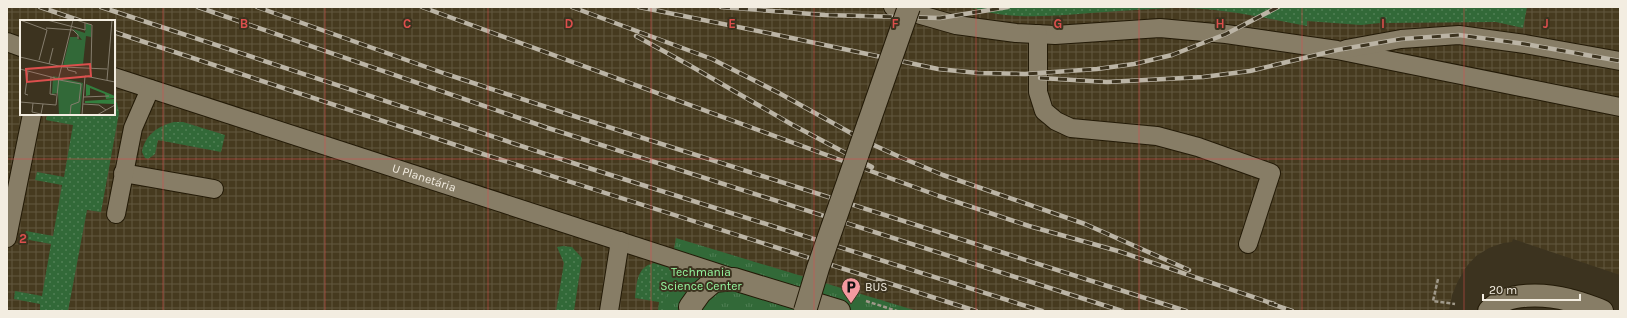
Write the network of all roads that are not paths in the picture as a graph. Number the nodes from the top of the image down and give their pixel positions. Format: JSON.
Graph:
{"nodes":[{"id":1,"x":893,"y":7,"type":"edge"},
{"id":2,"x":909,"y":7,"type":"edge"},
{"id":3,"x":1038,"y":34,"type":"junction"},
{"id":4,"x":7,"y":42,"type":"edge"},
{"id":5,"x":20,"y":47,"type":"edge"},
{"id":6,"x":1337,"y":50,"type":"junction"},
{"id":7,"x":1620,"y":61,"type":"edge"},
{"id":8,"x":115,"y":77,"type":"edge"},
{"id":9,"x":150,"y":89,"type":"junction"},
{"id":10,"x":1620,"y":107,"type":"edge"},
{"id":11,"x":32,"y":115,"type":"edge"},
{"id":12,"x":124,"y":173,"type":"junction"},
{"id":13,"x":214,"y":189,"type":"dead end"},
{"id":14,"x":10,"y":204,"type":"edge"},
{"id":15,"x":116,"y":214,"type":"dead end"},
{"id":16,"x":7,"y":238,"type":"edge"},
{"id":17,"x":620,"y":241,"type":"junction"},
{"id":18,"x":1248,"y":244,"type":"dead end"},
{"id":19,"x":734,"y":279,"type":"junction"},
{"id":20,"x":608,"y":311,"type":"edge"},
{"id":21,"x":691,"y":311,"type":"edge"},
{"id":22,"x":805,"y":311,"type":"edge"},
{"id":23,"x":839,"y":311,"type":"edge"},
{"id":24,"x":1489,"y":311,"type":"edge"},
{"id":25,"x":1602,"y":311,"type":"edge"}],
"edges":[{"from":1,"to":3,"type":"lane"},
{"from":2,"to":22,"type":"street","bridge":true},
{"from":3,"to":6,"type":"lane"},
{"from":3,"to":18,"type":"lane"},
{"from":4,"to":5,"type":"lane"},
{"from":6,"to":7,"type":"lane"},
{"from":6,"to":10,"type":"lane"},
{"from":8,"to":9,"type":"lane","name":"U Planetária"},
{"from":9,"to":12,"type":"lane"},
{"from":9,"to":17,"type":"lane","name":"U Planetária"},
{"from":11,"to":14,"type":"lane"},
{"from":12,"to":13,"type":"lane"},
{"from":12,"to":15,"type":"lane"},
{"from":14,"to":16,"type":"lane"},
{"from":17,"to":19,"type":"lane","name":"U Planetária"},
{"from":17,"to":20,"type":"lane"},
{"from":19,"to":21,"type":"street","name":"U Planetária"},
{"from":19,"to":23,"type":"street","name":"U Planetária"},
{"from":24,"to":25,"type":"street"}]}
